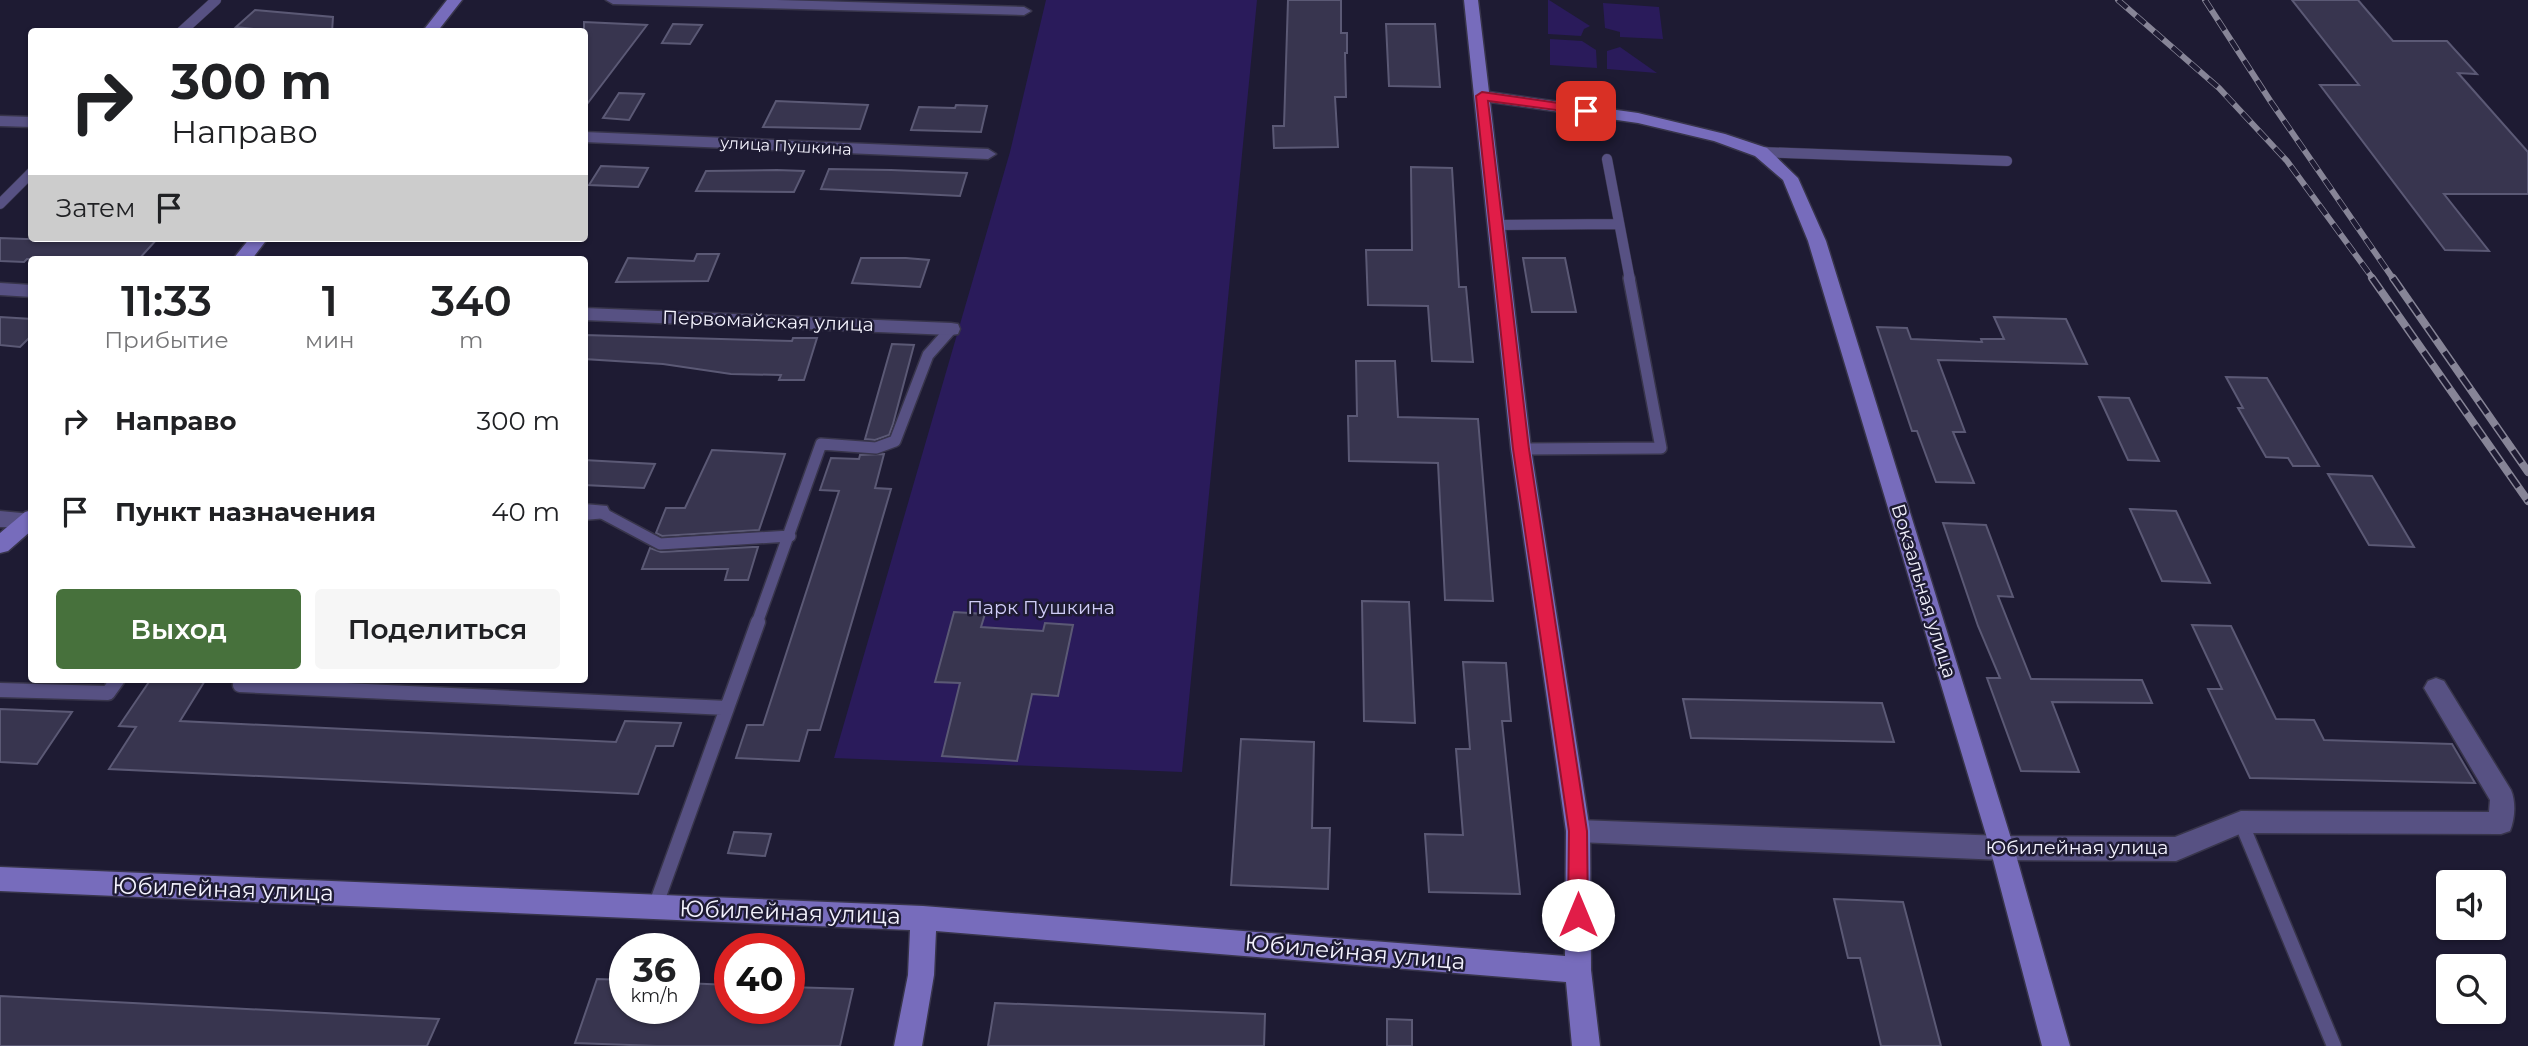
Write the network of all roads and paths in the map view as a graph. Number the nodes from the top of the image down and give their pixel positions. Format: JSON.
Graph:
{"nodes":[{"id":1,"x":216,"y":0,"type":"edge"},
{"id":2,"x":455,"y":0,"type":"edge"},
{"id":3,"x":613,"y":0,"type":"edge"},
{"id":4,"x":1471,"y":0,"type":"edge"},
{"id":5,"x":1024,"y":11,"type":"dead end"},
{"id":6,"x":185,"y":28,"type":"edge"},
{"id":7,"x":432,"y":28,"type":"edge"},
{"id":8,"x":1482,"y":96,"type":"junction"},
{"id":9,"x":0,"y":121,"type":"edge"},
{"id":10,"x":28,"y":122,"type":"edge"},
{"id":11,"x":588,"y":137,"type":"edge"},
{"id":12,"x":1761,"y":152,"type":"junction"},
{"id":13,"x":988,"y":155,"type":"dead end"},
{"id":14,"x":1607,"y":159,"type":"dead end"},
{"id":15,"x":2007,"y":162,"type":"dead end"},
{"id":16,"x":28,"y":176,"type":"edge"},
{"id":17,"x":0,"y":204,"type":"edge"},
{"id":18,"x":1619,"y":224,"type":"junction"},
{"id":19,"x":1496,"y":225,"type":"junction"},
{"id":20,"x":256,"y":242,"type":"edge"},
{"id":21,"x":244,"y":256,"type":"edge"},
{"id":22,"x":0,"y":289,"type":"edge"},
{"id":23,"x":28,"y":291,"type":"edge"},
{"id":24,"x":588,"y":314,"type":"edge"},
{"id":25,"x":951,"y":329,"type":"joint"},
{"id":26,"x":1521,"y":449,"type":"junction"},
{"id":27,"x":592,"y":512,"type":"edge"},
{"id":28,"x":0,"y":519,"type":"edge"},
{"id":29,"x":28,"y":520,"type":"edge"},
{"id":30,"x":28,"y":522,"type":"edge"},
{"id":31,"x":790,"y":536,"type":"junction"},
{"id":32,"x":0,"y":545,"type":"edge"},
{"id":33,"x":115,"y":683,"type":"edge"},
{"id":34,"x":241,"y":683,"type":"edge"},
{"id":35,"x":2436,"y":688,"type":"dead end"},
{"id":36,"x":0,"y":690,"type":"edge"},
{"id":37,"x":727,"y":708,"type":"junction"},
{"id":38,"x":2241,"y":822,"type":"junction"},
{"id":39,"x":1578,"y":831,"type":"junction"},
{"id":40,"x":2002,"y":848,"type":"junction"},
{"id":41,"x":0,"y":879,"type":"edge"},
{"id":42,"x":655,"y":907,"type":"junction"},
{"id":43,"x":923,"y":918,"type":"junction"},
{"id":44,"x":1578,"y":970,"type":"junction"},
{"id":45,"x":908,"y":1046,"type":"edge"},
{"id":46,"x":1586,"y":1046,"type":"edge"},
{"id":47,"x":2056,"y":1046,"type":"edge"},
{"id":48,"x":2334,"y":1046,"type":"edge"}],
"edges":[{"from":1,"to":6,"type":"lane"},
{"from":2,"to":7,"type":"street"},
{"from":3,"to":5,"type":"street"},
{"from":4,"to":8,"type":"street"},
{"from":8,"to":12,"type":"street"},
{"from":8,"to":19,"type":"street"},
{"from":9,"to":10,"type":"street"},
{"from":11,"to":13,"type":"street","name":"улица Пушкина"},
{"from":12,"to":15,"type":"lane"},
{"from":12,"to":40,"type":"street","name":"Вокзальная улица"},
{"from":14,"to":18,"type":"lane"},
{"from":16,"to":17,"type":"lane"},
{"from":18,"to":19,"type":"lane"},
{"from":18,"to":26,"type":"lane"},
{"from":19,"to":26,"type":"street"},
{"from":20,"to":21,"type":"street"},
{"from":22,"to":23,"type":"street"},
{"from":24,"to":25,"type":"street","name":"Первомайская улица"},
{"from":25,"to":31,"type":"lane"},
{"from":26,"to":39,"type":"street"},
{"from":27,"to":31,"type":"lane"},
{"from":28,"to":29,"type":"street"},
{"from":30,"to":32,"type":"street"},
{"from":31,"to":37,"type":"lane"},
{"from":33,"to":36,"type":"lane"},
{"from":34,"to":37,"type":"lane"},
{"from":35,"to":38,"type":"street","name":"Юбилейная улица"},
{"from":37,"to":42,"type":"lane"},
{"from":38,"to":40,"type":"street","name":"Юбилейная улица"},
{"from":38,"to":48,"type":"lane"},
{"from":39,"to":40,"type":"street","name":"Юбилейная улица"},
{"from":39,"to":44,"type":"street"},
{"from":40,"to":47,"type":"street","name":"Вокзальная улица"},
{"from":41,"to":42,"type":"street","name":"Юбилейная улица"},
{"from":42,"to":43,"type":"street","name":"Юбилейная улица"},
{"from":43,"to":44,"type":"street","name":"Юбилейная улица"},
{"from":43,"to":45,"type":"street"},
{"from":44,"to":46,"type":"street"}]}
